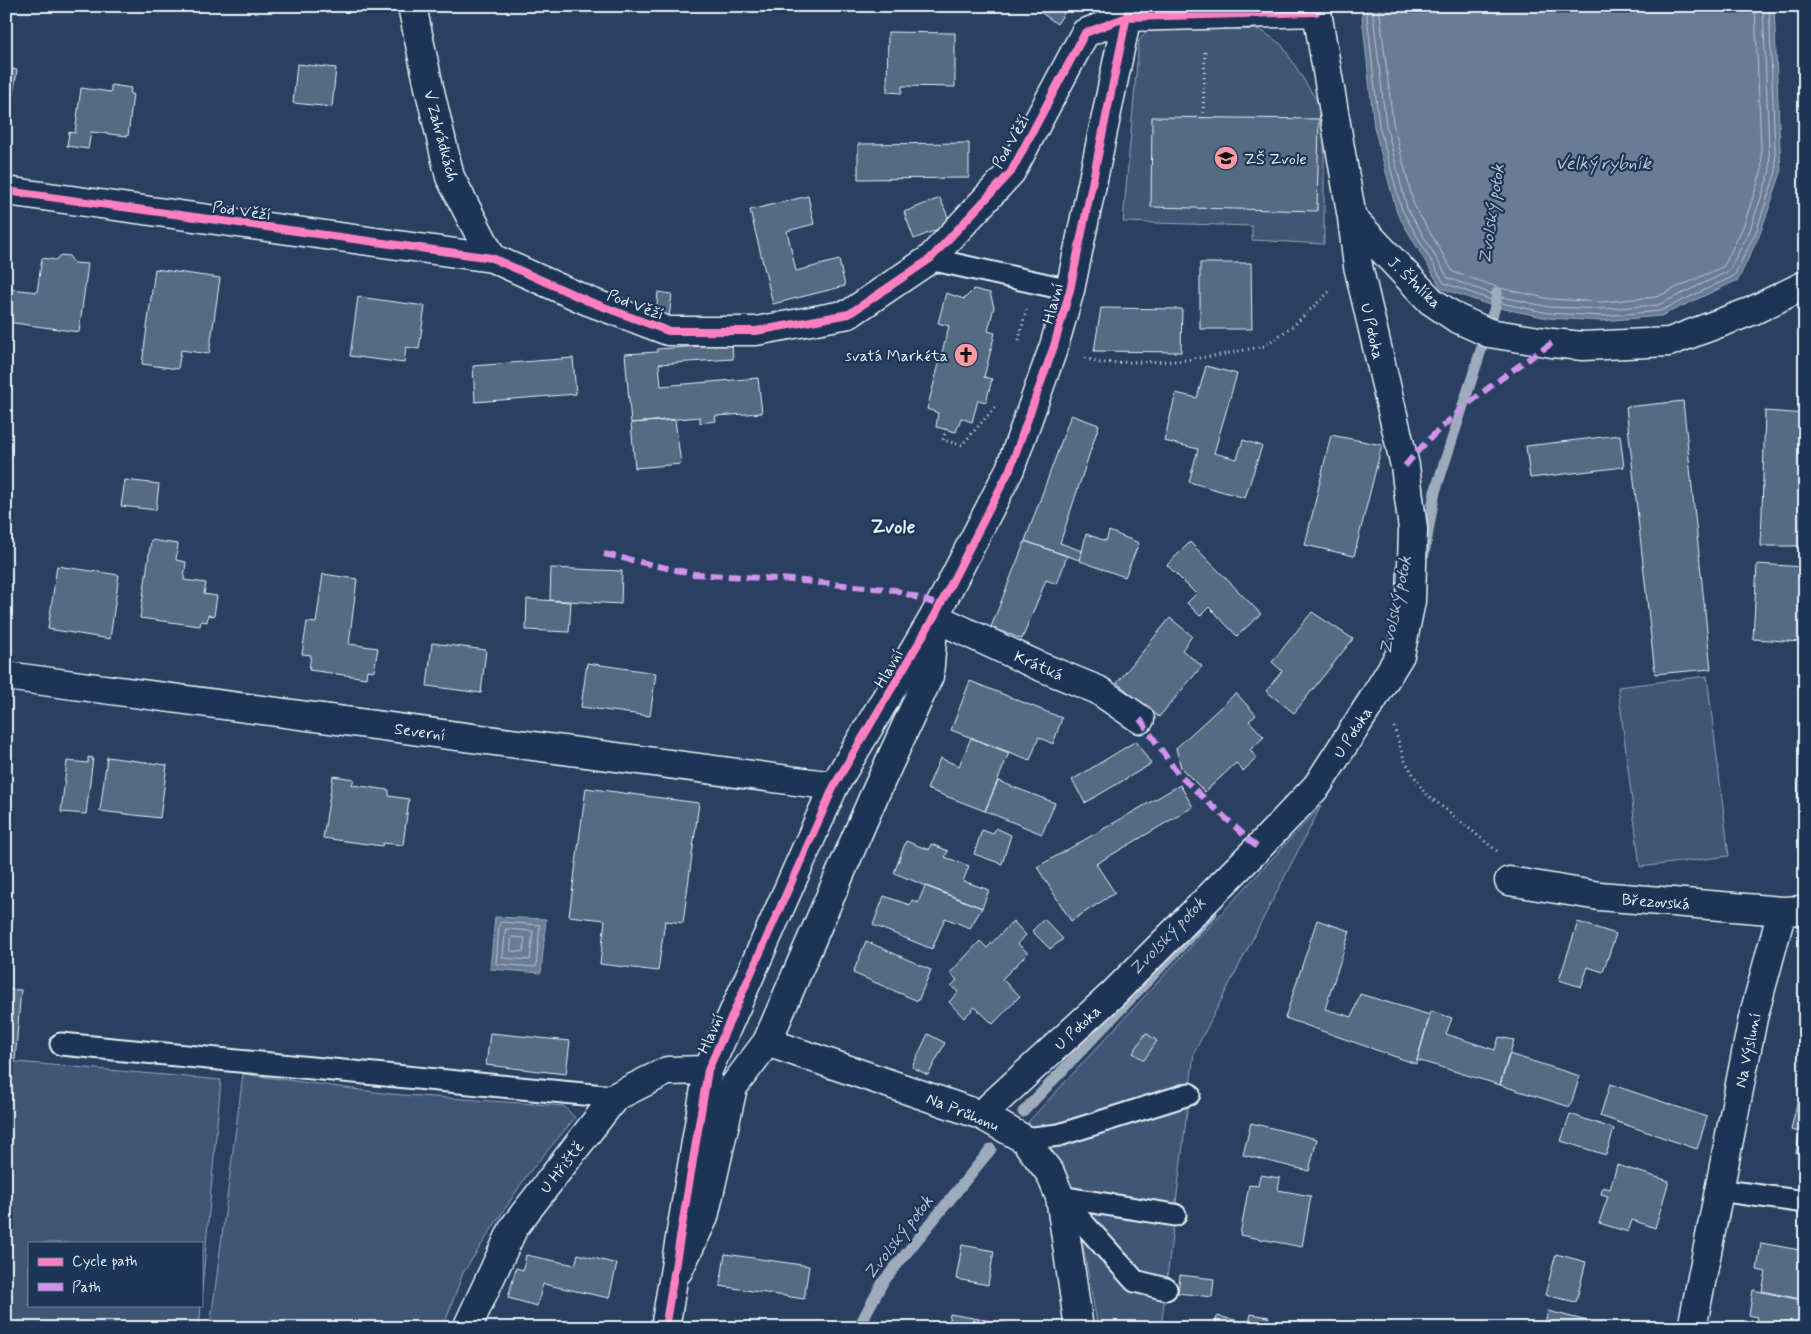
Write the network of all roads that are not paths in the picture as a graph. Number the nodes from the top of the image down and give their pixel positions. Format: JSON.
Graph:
{"nodes":[{"id":1,"x":412,"y":6,"type":"edge"},
{"id":2,"x":1316,"y":9,"type":"edge"},
{"id":3,"x":1128,"y":12,"type":"edge"},
{"id":4,"x":6,"y":191,"type":"edge"},
{"id":5,"x":1352,"y":218,"type":"junction"},
{"id":6,"x":492,"y":258,"type":"junction"},
{"id":7,"x":930,"y":258,"type":"junction"},
{"id":8,"x":1805,"y":285,"type":"edge"},
{"id":9,"x":1070,"y":290,"type":"junction"},
{"id":10,"x":934,"y":617,"type":"junction"},
{"id":11,"x":6,"y":676,"type":"edge"},
{"id":12,"x":1140,"y":719,"type":"dead end"},
{"id":13,"x":834,"y":786,"type":"junction"},
{"id":14,"x":1509,"y":881,"type":"road end"},
{"id":15,"x":1794,"y":911,"type":"edge"},
{"id":16,"x":767,"y":1042,"type":"junction"},
{"id":17,"x":61,"y":1044,"type":"dead end"},
{"id":18,"x":708,"y":1070,"type":"junction"},
{"id":19,"x":1189,"y":1094,"type":"dead end"},
{"id":20,"x":615,"y":1097,"type":"junction"},
{"id":21,"x":981,"y":1115,"type":"junction"},
{"id":22,"x":1024,"y":1139,"type":"junction"},
{"id":23,"x":1718,"y":1190,"type":"junction"},
{"id":24,"x":1060,"y":1198,"type":"junction"},
{"id":25,"x":1805,"y":1202,"type":"edge"},
{"id":26,"x":1175,"y":1215,"type":"dead end"},
{"id":27,"x":671,"y":1286,"type":"junction"},
{"id":28,"x":1166,"y":1289,"type":"dead end"},
{"id":29,"x":467,"y":1328,"type":"edge"},
{"id":30,"x":665,"y":1328,"type":"edge"},
{"id":31,"x":1079,"y":1328,"type":"edge"},
{"id":32,"x":1692,"y":1328,"type":"edge"}],
"edges":[{"from":1,"to":6,"type":"street","name":"V Zahrádkách"},
{"from":2,"to":3,"type":"street"},
{"from":2,"to":5,"type":"street"},
{"from":3,"to":7,"type":"street","name":"Pod Věží"},
{"from":3,"to":9,"type":"street","name":"Hlavní"},
{"from":4,"to":6,"type":"street","name":"Pod Věží"},
{"from":5,"to":8,"type":"street","name":"J. Štulíka"},
{"from":5,"to":21,"type":"street","name":"U Potoka"},
{"from":6,"to":7,"type":"street","name":"Pod Věží"},
{"from":7,"to":9,"type":"lane"},
{"from":9,"to":10,"type":"street","name":"Hlavní"},
{"from":10,"to":12,"type":"street","name":"Krátká"},
{"from":10,"to":13,"type":"street","name":"Hlavní"},
{"from":10,"to":16,"type":"street","name":"Hlavní"},
{"from":11,"to":13,"type":"street","name":"Severní"},
{"from":13,"to":18,"type":"street","name":"Hlavní"},
{"from":14,"to":15,"type":"street","name":"Březovská"},
{"from":15,"to":23,"type":"street","name":"Na Výsluní"},
{"from":16,"to":21,"type":"street","name":"Na Průhonu"},
{"from":16,"to":27,"type":"street","name":"Hlavní"},
{"from":17,"to":20,"type":"lane"},
{"from":18,"to":20,"type":"street","name":"U Hřiště"},
{"from":18,"to":27,"type":"street","name":"Hlavní"},
{"from":19,"to":22,"type":"lane"},
{"from":20,"to":29,"type":"street","name":"U Hřiště"},
{"from":21,"to":22,"type":"street","name":"Na Průhonu"},
{"from":22,"to":24,"type":"street","name":"Na Průhonu"},
{"from":23,"to":25,"type":"lane"},
{"from":23,"to":32,"type":"street","name":"Na Výsluní"},
{"from":24,"to":26,"type":"lane"},
{"from":24,"to":28,"type":"lane"},
{"from":24,"to":31,"type":"street","name":"Na Průhonu"},
{"from":27,"to":30,"type":"street","name":"Hlavní"}]}
